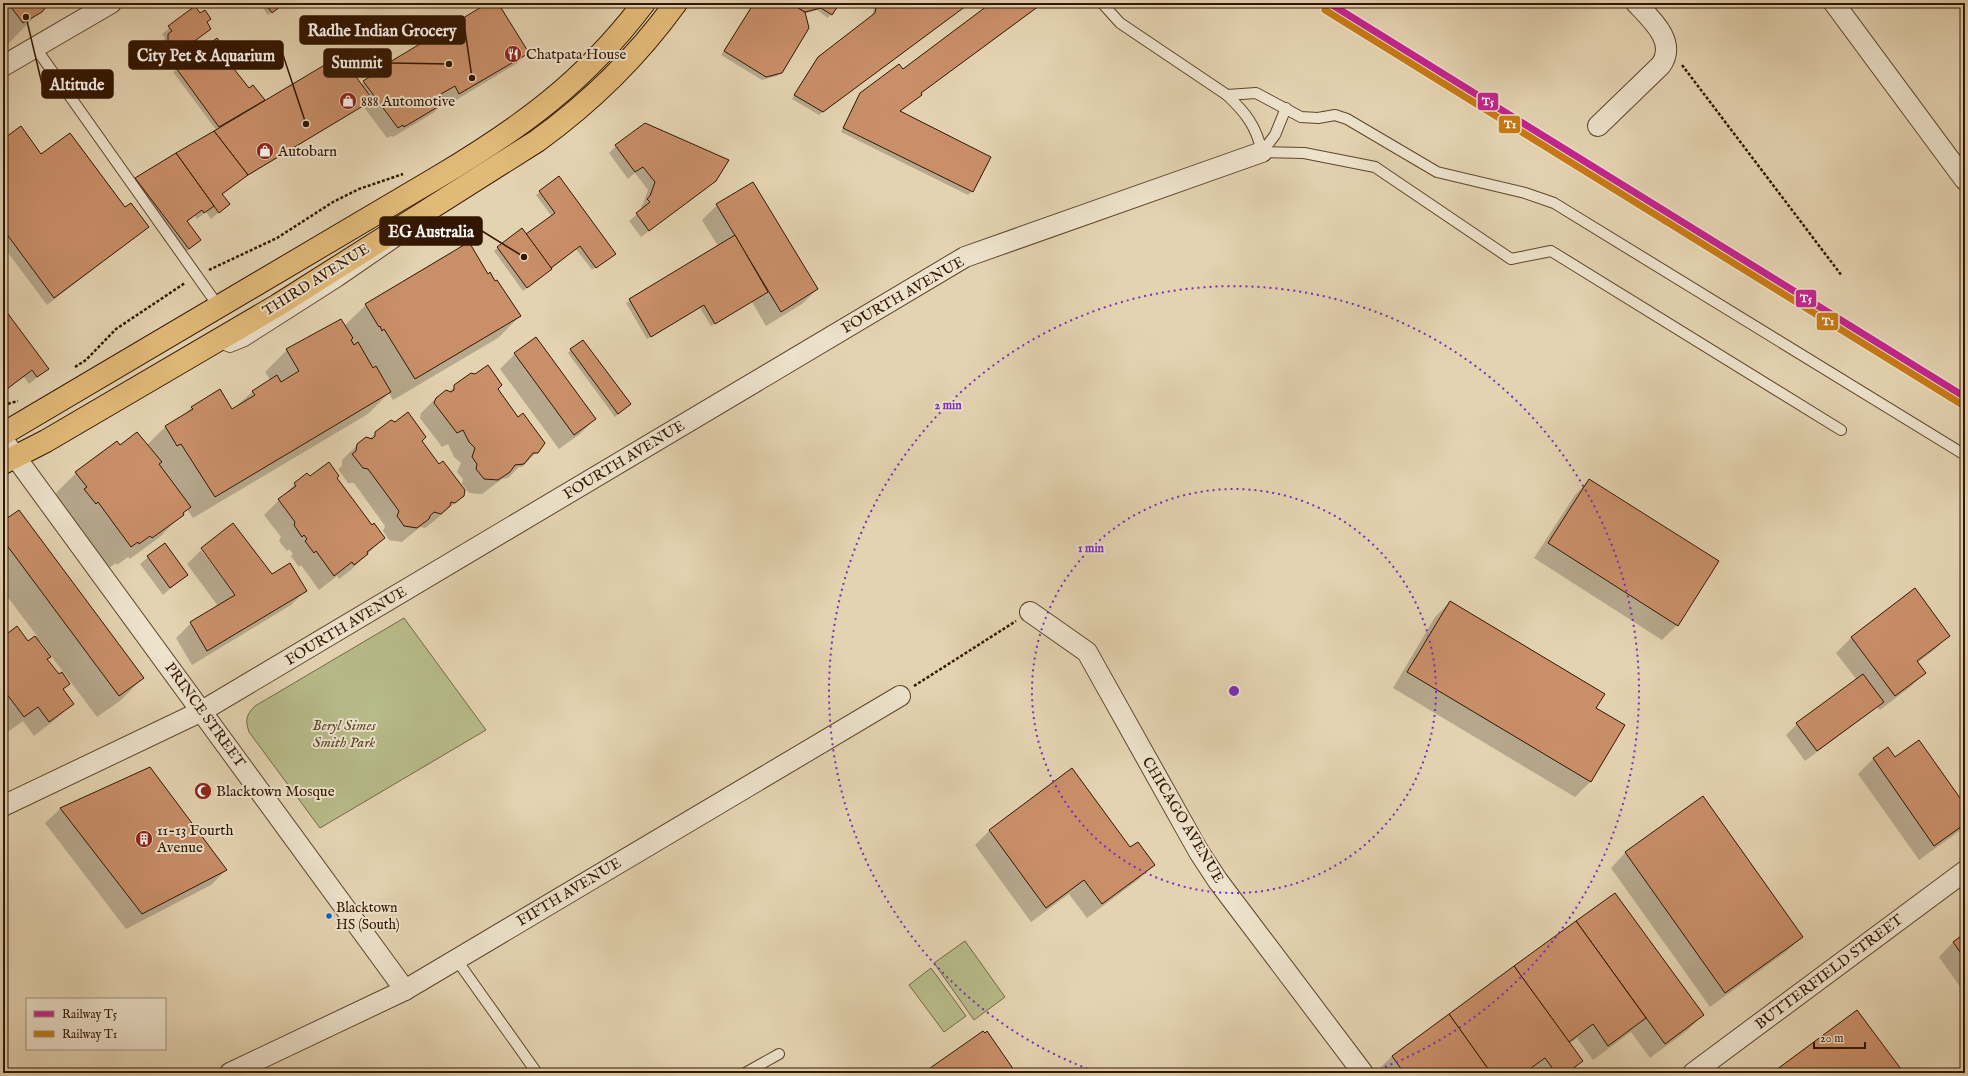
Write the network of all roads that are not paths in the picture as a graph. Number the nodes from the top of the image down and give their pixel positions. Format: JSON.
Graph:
{"nodes":[{"id":1,"x":644,"y":3,"type":"edge"},
{"id":2,"x":676,"y":3,"type":"edge"},
{"id":3,"x":1102,"y":3,"type":"edge"},
{"id":4,"x":1636,"y":3,"type":"edge"},
{"id":5,"x":1834,"y":3,"type":"edge"},
{"id":6,"x":103,"y":5,"type":"edge"},
{"id":7,"x":35,"y":47,"type":"junction"},
{"id":8,"x":3,"y":66,"type":"edge"},
{"id":9,"x":1227,"y":95,"type":"junction"},
{"id":10,"x":1286,"y":108,"type":"junction"},
{"id":11,"x":1598,"y":126,"type":"dead end"},
{"id":12,"x":1262,"y":152,"type":"junction"},
{"id":13,"x":1965,"y":180,"type":"edge"},
{"id":14,"x":219,"y":307,"type":"junction"},
{"id":15,"x":1841,"y":430,"type":"dead end"},
{"id":16,"x":3,"y":434,"type":"edge"},
{"id":17,"x":7,"y":453,"type":"edge"},
{"id":18,"x":1965,"y":455,"type":"edge"},
{"id":19,"x":1030,"y":612,"type":"road end"},
{"id":20,"x":900,"y":696,"type":"road end"},
{"id":21,"x":202,"y":712,"type":"junction"},
{"id":22,"x":3,"y":806,"type":"edge"},
{"id":23,"x":1965,"y":871,"type":"edge"},
{"id":24,"x":456,"y":959,"type":"junction"},
{"id":25,"x":406,"y":990,"type":"junction"},
{"id":26,"x":779,"y":1054,"type":"dead end"},
{"id":27,"x":230,"y":1073,"type":"edge"},
{"id":28,"x":537,"y":1073,"type":"edge"},
{"id":29,"x":746,"y":1073,"type":"edge"},
{"id":30,"x":1363,"y":1073,"type":"edge"},
{"id":31,"x":1693,"y":1073,"type":"edge"}],
"edges":[{"from":1,"to":14,"type":"main road","name":"THIRD AVENUE"},
{"from":2,"to":17,"type":"main road","name":"THIRD AVENUE"},
{"from":3,"to":9,"type":"lane"},
{"from":4,"to":11,"type":"street"},
{"from":5,"to":13,"type":"street"},
{"from":6,"to":7,"type":"street"},
{"from":7,"to":8,"type":"street"},
{"from":7,"to":14,"type":"lane"},
{"from":9,"to":10,"type":"lane"},
{"from":9,"to":12,"type":"lane"},
{"from":10,"to":12,"type":"lane"},
{"from":10,"to":18,"type":"lane"},
{"from":12,"to":15,"type":"lane"},
{"from":12,"to":21,"type":"street","name":"FOURTH AVENUE"},
{"from":14,"to":16,"type":"main road","name":"THIRD AVENUE"},
{"from":17,"to":21,"type":"street","name":"PRINCE STREET"},
{"from":19,"to":30,"type":"street","name":"CHICAGO AVENUE"},
{"from":20,"to":24,"type":"street","name":"FIFTH AVENUE"},
{"from":21,"to":22,"type":"street","name":"FOURTH AVENUE"},
{"from":21,"to":25,"type":"street","name":"PRINCE STREET"},
{"from":23,"to":31,"type":"street","name":"BUTTERFIELD STREET"},
{"from":24,"to":25,"type":"street","name":"FIFTH AVENUE"},
{"from":24,"to":28,"type":"lane"},
{"from":25,"to":27,"type":"street","name":"FIFTH AVENUE"},
{"from":26,"to":29,"type":"lane"}]}
